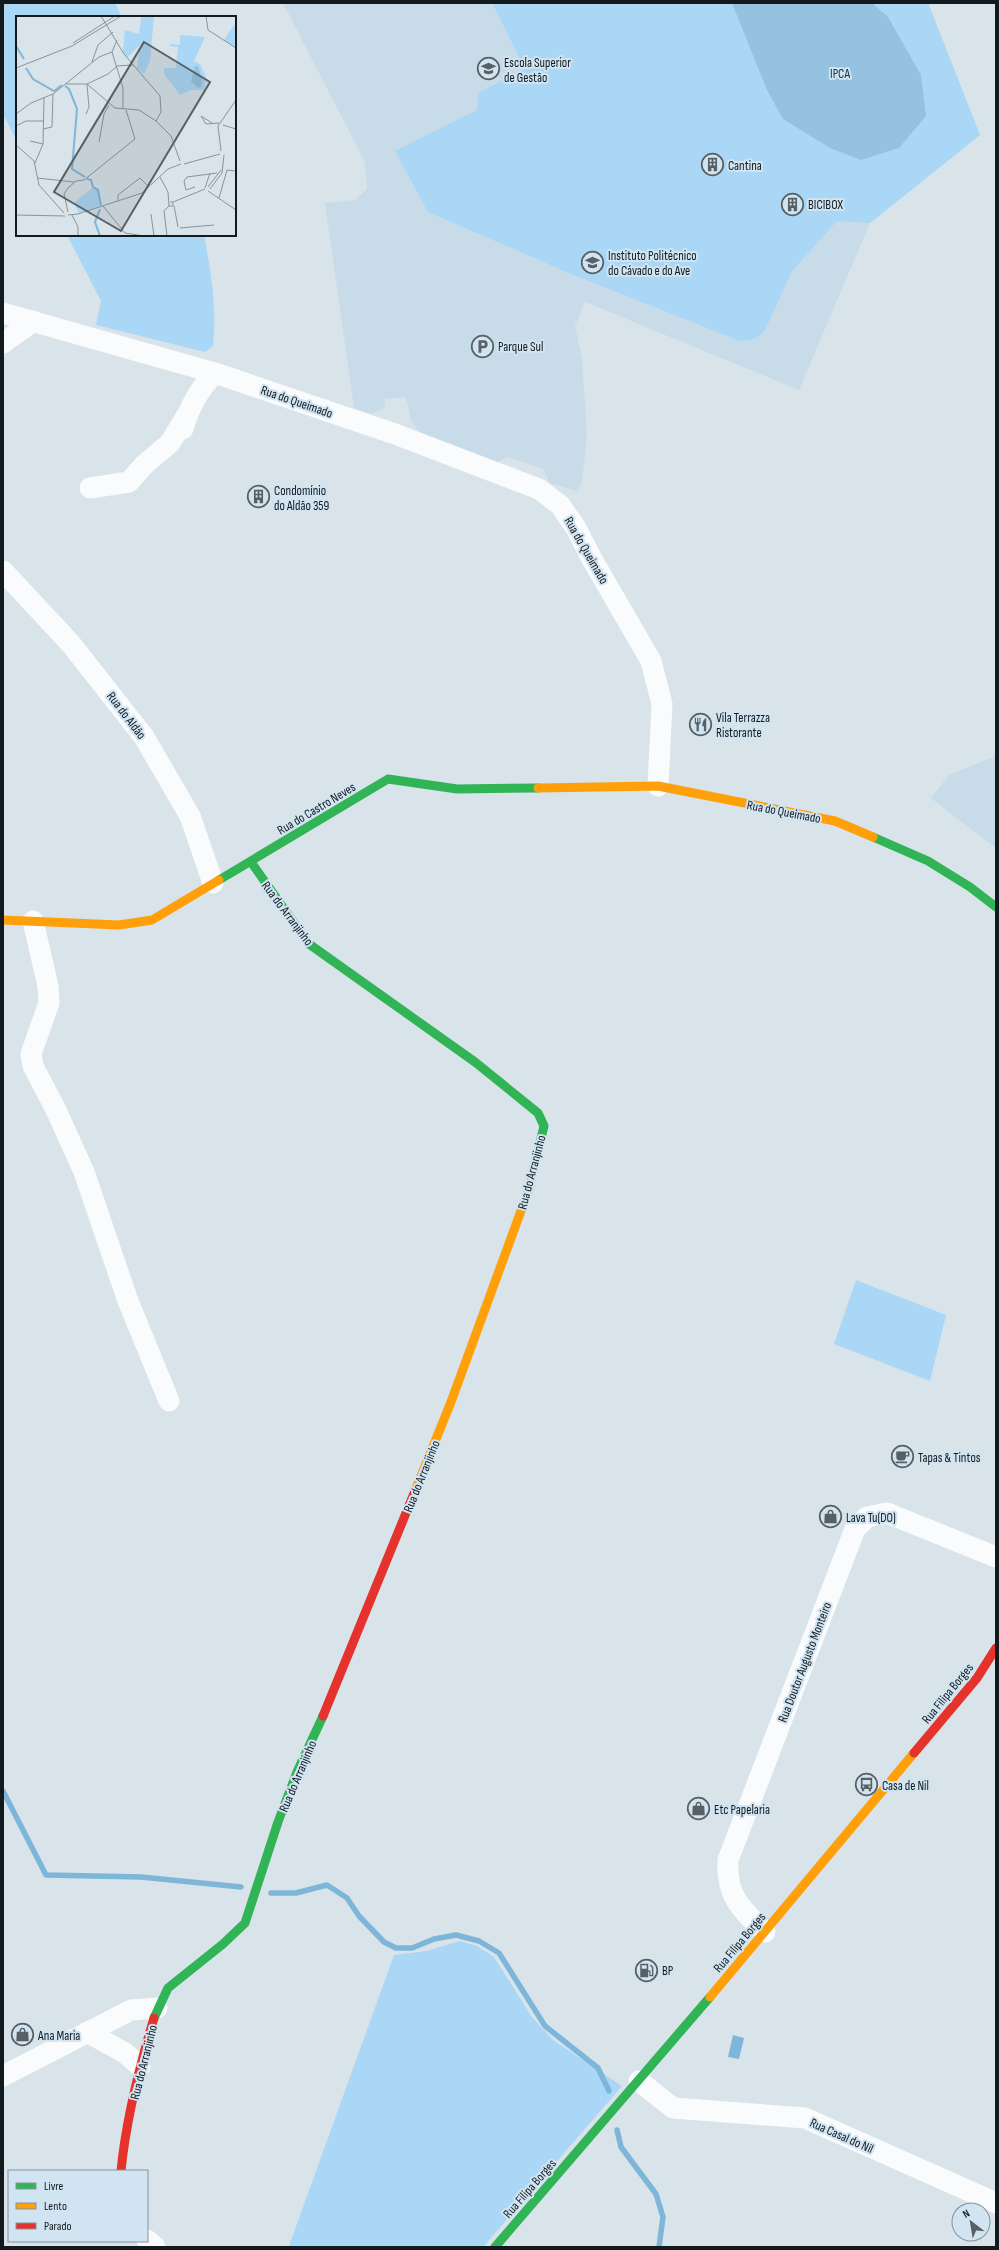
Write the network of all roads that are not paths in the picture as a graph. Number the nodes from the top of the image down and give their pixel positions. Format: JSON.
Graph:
{"nodes":[{"id":1,"x":3,"y":313,"type":"edge"},
{"id":2,"x":34,"y":321,"type":"junction"},
{"id":3,"x":3,"y":343,"type":"edge"},
{"id":4,"x":215,"y":373,"type":"junction"},
{"id":5,"x":187,"y":415,"type":"junction"},
{"id":6,"x":180,"y":440,"type":"dead end"},
{"id":7,"x":90,"y":488,"type":"dead end"},
{"id":8,"x":3,"y":571,"type":"edge"},
{"id":9,"x":658,"y":786,"type":"junction"},
{"id":10,"x":251,"y":862,"type":"junction"},
{"id":11,"x":213,"y":883,"type":"junction"},
{"id":12,"x":996,"y":908,"type":"edge"},
{"id":13,"x":3,"y":920,"type":"edge"},
{"id":14,"x":33,"y":921,"type":"junction"},
{"id":15,"x":169,"y":1401,"type":"dead end"},
{"id":16,"x":996,"y":1557,"type":"edge"},
{"id":17,"x":996,"y":1648,"type":"edge"},
{"id":18,"x":765,"y":1932,"type":"junction"},
{"id":19,"x":157,"y":2008,"type":"junction"},
{"id":20,"x":87,"y":2032,"type":"junction"},
{"id":21,"x":140,"y":2066,"type":"junction"},
{"id":22,"x":3,"y":2076,"type":"edge"},
{"id":23,"x":639,"y":2081,"type":"junction"},
{"id":24,"x":121,"y":2170,"type":"edge"},
{"id":25,"x":996,"y":2203,"type":"edge"},
{"id":26,"x":495,"y":2247,"type":"edge"}],
"edges":[{"from":1,"to":2,"type":"street","name":"Rua do Queimado"},
{"from":2,"to":3,"type":"street"},
{"from":2,"to":4,"type":"street","name":"Rua do Queimado"},
{"from":4,"to":5,"type":"street"},
{"from":4,"to":9,"type":"street","name":"Rua do Queimado"},
{"from":5,"to":6,"type":"street"},
{"from":5,"to":7,"type":"street"},
{"from":8,"to":11,"type":"street","name":"Rua do Aldão"},
{"from":9,"to":10,"type":"street","name":"Rua do Castro Neves"},
{"from":9,"to":12,"type":"street","name":"Rua do Queimado"},
{"from":10,"to":11,"type":"street","name":"Rua do Castro Neves"},
{"from":10,"to":19,"type":"street","name":"Rua do Arranjinho"},
{"from":11,"to":14,"type":"street","name":"Rua do Castro Neves"},
{"from":13,"to":14,"type":"street","name":"Rua do Castro Neves"},
{"from":14,"to":15,"type":"street"},
{"from":16,"to":18,"type":"street","name":"Rua Doutor Augusto Monteiro"},
{"from":17,"to":18,"type":"street","name":"Rua Filipa Borges"},
{"from":18,"to":23,"type":"street","name":"Rua Filipa Borges"},
{"from":19,"to":20,"type":"street"},
{"from":19,"to":21,"type":"street","name":"Rua do Arranjinho"},
{"from":20,"to":21,"type":"street"},
{"from":20,"to":22,"type":"street"},
{"from":21,"to":24,"type":"street","name":"Rua do Arranjinho"},
{"from":23,"to":25,"type":"street","name":"Rua Casal do Nil"},
{"from":23,"to":26,"type":"street","name":"Rua Filipa Borges"}]}
